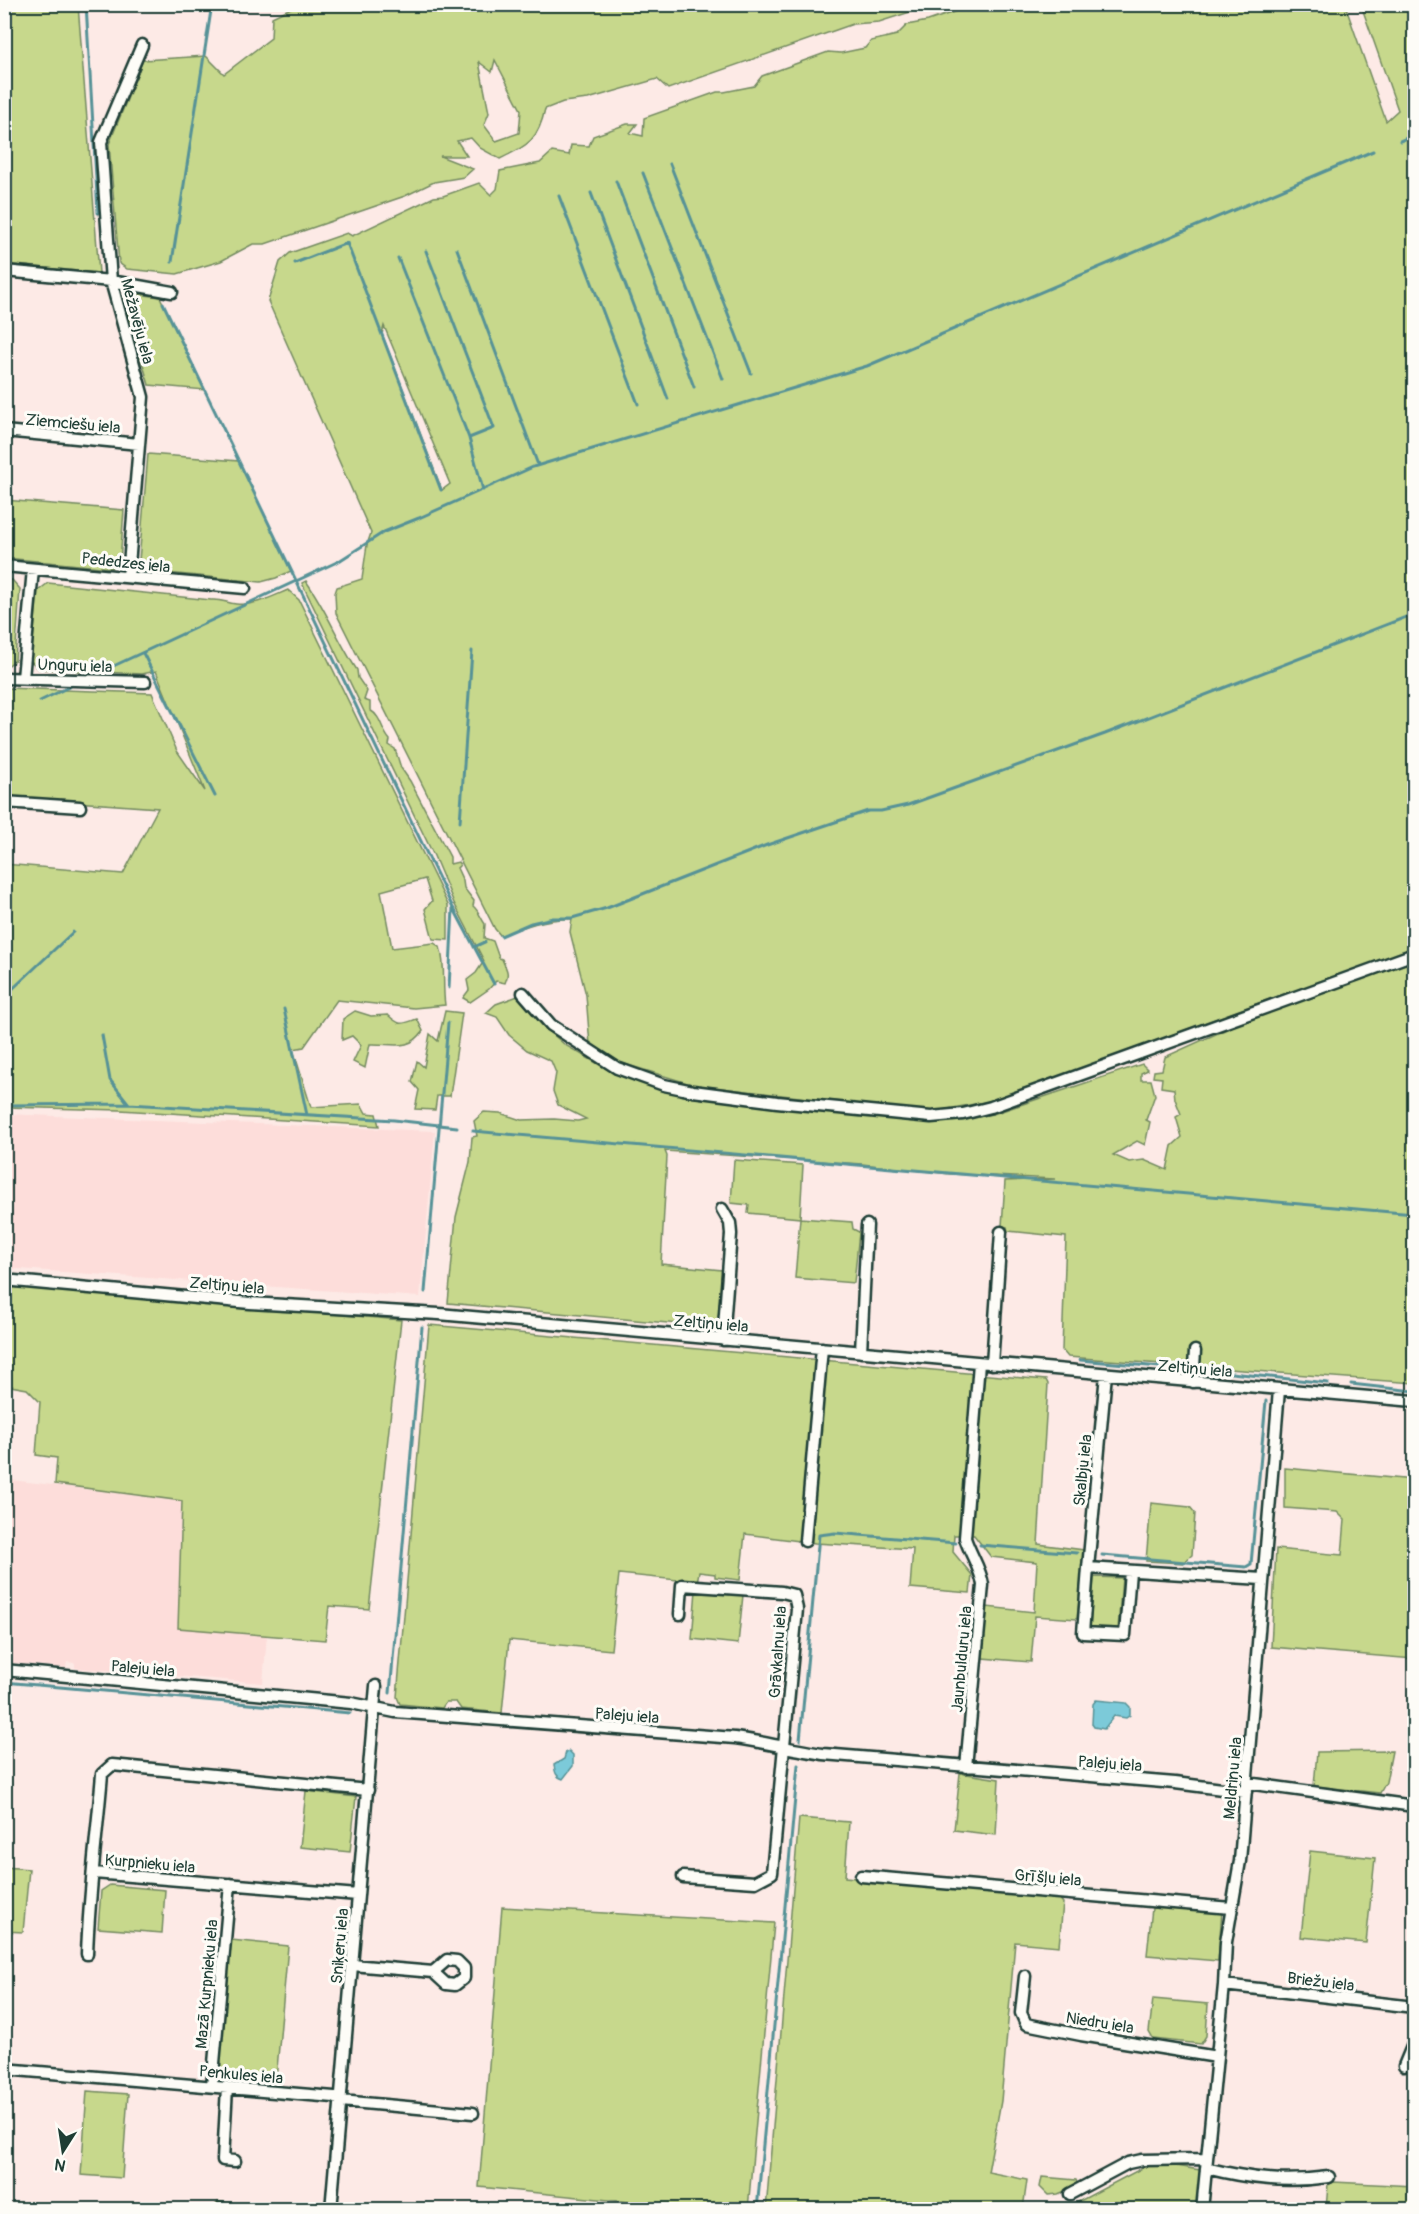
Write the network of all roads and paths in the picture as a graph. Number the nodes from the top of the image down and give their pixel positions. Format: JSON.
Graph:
{"nodes":[{"id":1,"x":142,"y":45,"type":"dead end"},
{"id":2,"x":4,"y":271,"type":"edge"},
{"id":3,"x":111,"y":281,"type":"junction"},
{"id":4,"x":172,"y":292,"type":"dead end"},
{"id":5,"x":4,"y":431,"type":"edge"},
{"id":6,"x":139,"y":444,"type":"junction"},
{"id":7,"x":4,"y":566,"type":"edge"},
{"id":8,"x":33,"y":569,"type":"junction"},
{"id":9,"x":128,"y":577,"type":"junction"},
{"id":10,"x":245,"y":588,"type":"dead end"},
{"id":11,"x":4,"y":678,"type":"edge"},
{"id":12,"x":23,"y":678,"type":"junction"},
{"id":13,"x":145,"y":682,"type":"dead end"},
{"id":14,"x":4,"y":802,"type":"edge"},
{"id":15,"x":80,"y":807,"type":"dead end"},
{"id":16,"x":1414,"y":954,"type":"edge"},
{"id":17,"x":523,"y":993,"type":"dead end"},
{"id":18,"x":722,"y":1209,"type":"dead end"},
{"id":19,"x":867,"y":1225,"type":"dead end"},
{"id":20,"x":1001,"y":1232,"type":"dead end"},
{"id":21,"x":4,"y":1280,"type":"edge"},
{"id":22,"x":723,"y":1340,"type":"junction"},
{"id":23,"x":822,"y":1348,"type":"junction"},
{"id":24,"x":1195,"y":1351,"type":"dead end"},
{"id":25,"x":861,"y":1352,"type":"junction"},
{"id":26,"x":980,"y":1363,"type":"junction"},
{"id":27,"x":992,"y":1364,"type":"junction"},
{"id":28,"x":1106,"y":1374,"type":"junction"},
{"id":29,"x":1193,"y":1382,"type":"junction"},
{"id":30,"x":1279,"y":1390,"type":"junction"},
{"id":31,"x":1414,"y":1401,"type":"edge"},
{"id":32,"x":805,"y":1541,"type":"dead end"},
{"id":33,"x":1088,"y":1568,"type":"junction"},
{"id":34,"x":1130,"y":1571,"type":"junction"},
{"id":35,"x":1262,"y":1579,"type":"junction"},
{"id":36,"x":680,"y":1614,"type":"dead end"},
{"id":37,"x":4,"y":1670,"type":"edge"},
{"id":38,"x":376,"y":1686,"type":"dead end"},
{"id":39,"x":374,"y":1708,"type":"junction"},
{"id":40,"x":785,"y":1746,"type":"junction"},
{"id":41,"x":966,"y":1767,"type":"junction"},
{"id":42,"x":1246,"y":1788,"type":"junction"},
{"id":43,"x":368,"y":1790,"type":"junction"},
{"id":44,"x":1414,"y":1806,"type":"edge"},
{"id":45,"x":94,"y":1873,"type":"junction"},
{"id":46,"x":861,"y":1876,"type":"dead end"},
{"id":47,"x":683,"y":1877,"type":"dead end"},
{"id":48,"x":230,"y":1884,"type":"junction"},
{"id":49,"x":358,"y":1895,"type":"junction"},
{"id":50,"x":1231,"y":1908,"type":"junction"},
{"id":51,"x":87,"y":1954,"type":"dead end"},
{"id":52,"x":352,"y":1965,"type":"junction"},
{"id":53,"x":433,"y":1972,"type":"dead end"},
{"id":54,"x":1025,"y":1976,"type":"dead end"},
{"id":55,"x":1224,"y":1985,"type":"junction"},
{"id":56,"x":1414,"y":2007,"type":"edge"},
{"id":57,"x":1414,"y":2042,"type":"edge"},
{"id":58,"x":1217,"y":2057,"type":"junction"},
{"id":59,"x":1404,"y":2066,"type":"dead end"},
{"id":60,"x":4,"y":2069,"type":"edge"},
{"id":61,"x":212,"y":2086,"type":"junction"},
{"id":62,"x":227,"y":2087,"type":"junction"},
{"id":63,"x":341,"y":2102,"type":"junction"},
{"id":64,"x":473,"y":2113,"type":"dead end"},
{"id":65,"x":235,"y":2161,"type":"dead end"},
{"id":66,"x":1206,"y":2164,"type":"junction"},
{"id":67,"x":1329,"y":2177,"type":"dead end"},
{"id":68,"x":1070,"y":2194,"type":"dead end"},
{"id":69,"x":331,"y":2210,"type":"edge"},
{"id":70,"x":1202,"y":2210,"type":"edge"}],
"edges":[{"from":1,"to":3,"type":"street","name":"Mežavēju iela"},
{"from":2,"to":3,"type":"street"},
{"from":3,"to":4,"type":"street"},
{"from":3,"to":6,"type":"street","name":"Mežavēju iela"},
{"from":5,"to":6,"type":"street","name":"Ziemciešu iela"},
{"from":6,"to":9,"type":"street","name":"Mežavēju iela"},
{"from":7,"to":8,"type":"street","name":"Pededzes iela"},
{"from":8,"to":9,"type":"street","name":"Pededzes iela"},
{"from":8,"to":12,"type":"street"},
{"from":9,"to":10,"type":"street","name":"Pededzes iela"},
{"from":11,"to":12,"type":"street","name":"Unguru iela"},
{"from":12,"to":13,"type":"street","name":"Unguru iela"},
{"from":14,"to":15,"type":"street"},
{"from":16,"to":17,"type":"street"},
{"from":18,"to":22,"type":"street"},
{"from":19,"to":25,"type":"street"},
{"from":20,"to":27,"type":"street"},
{"from":21,"to":22,"type":"street","name":"Zeltiņu iela"},
{"from":22,"to":23,"type":"street","name":"Zeltiņu iela"},
{"from":23,"to":25,"type":"street","name":"Zeltiņu iela"},
{"from":23,"to":32,"type":"street"},
{"from":24,"to":29,"type":"street"},
{"from":25,"to":26,"type":"street","name":"Zeltiņu iela"},
{"from":26,"to":27,"type":"street","name":"Zeltiņu iela"},
{"from":26,"to":41,"type":"street","name":"Jaunbulduru iela"},
{"from":27,"to":28,"type":"street","name":"Zeltiņu iela"},
{"from":28,"to":29,"type":"street","name":"Zeltiņu iela"},
{"from":28,"to":33,"type":"street","name":"Skalbju iela"},
{"from":29,"to":30,"type":"street","name":"Zeltiņu iela"},
{"from":30,"to":31,"type":"street","name":"Zeltiņu iela"},
{"from":30,"to":35,"type":"street","name":"Meldriņu iela"},
{"from":33,"to":34,"type":"street"},
{"from":33,"to":34,"type":"street","name":"Skalbju iela"},
{"from":34,"to":35,"type":"street"},
{"from":35,"to":42,"type":"street","name":"Meldriņu iela"},
{"from":36,"to":40,"type":"street","name":"Grāvkalnu iela"},
{"from":37,"to":39,"type":"street","name":"Paleju iela"},
{"from":38,"to":39,"type":"street","name":"Sniķeru iela"},
{"from":39,"to":40,"type":"street","name":"Paleju iela"},
{"from":39,"to":43,"type":"street","name":"Sniķeru iela"},
{"from":40,"to":41,"type":"street","name":"Paleju iela"},
{"from":40,"to":47,"type":"street"},
{"from":41,"to":42,"type":"street","name":"Paleju iela"},
{"from":42,"to":44,"type":"street","name":"Paleju iela"},
{"from":42,"to":50,"type":"street","name":"Meldriņu iela"},
{"from":43,"to":45,"type":"street","name":"Kurpnieku iela"},
{"from":43,"to":49,"type":"street","name":"Sniķeru iela"},
{"from":45,"to":48,"type":"street","name":"Kurpnieku iela"},
{"from":45,"to":51,"type":"street"},
{"from":46,"to":50,"type":"street","name":"Grīšļu iela"},
{"from":48,"to":49,"type":"street","name":"Kurpnieku iela"},
{"from":48,"to":61,"type":"street","name":"Mazā Kurpnieku iela"},
{"from":49,"to":52,"type":"street","name":"Sniķeru iela"},
{"from":50,"to":55,"type":"street","name":"Meldriņu iela"},
{"from":52,"to":53,"type":"street"},
{"from":52,"to":63,"type":"street","name":"Sniķeru iela"},
{"from":54,"to":58,"type":"street","name":"Niedru iela"},
{"from":55,"to":56,"type":"street","name":"Briežu iela"},
{"from":55,"to":58,"type":"street","name":"Meldriņu iela"},
{"from":57,"to":59,"type":"street"},
{"from":58,"to":66,"type":"street","name":"Meldriņu iela"},
{"from":60,"to":61,"type":"street","name":"Penkules iela"},
{"from":61,"to":62,"type":"street","name":"Penkules iela"},
{"from":62,"to":63,"type":"street","name":"Penkules iela"},
{"from":62,"to":65,"type":"street"},
{"from":63,"to":64,"type":"street","name":"Penkules iela"},
{"from":63,"to":69,"type":"street","name":"Sniķeru iela"},
{"from":66,"to":67,"type":"street"},
{"from":66,"to":68,"type":"street"},
{"from":66,"to":70,"type":"street","name":"Meldriņu iela"}]}
